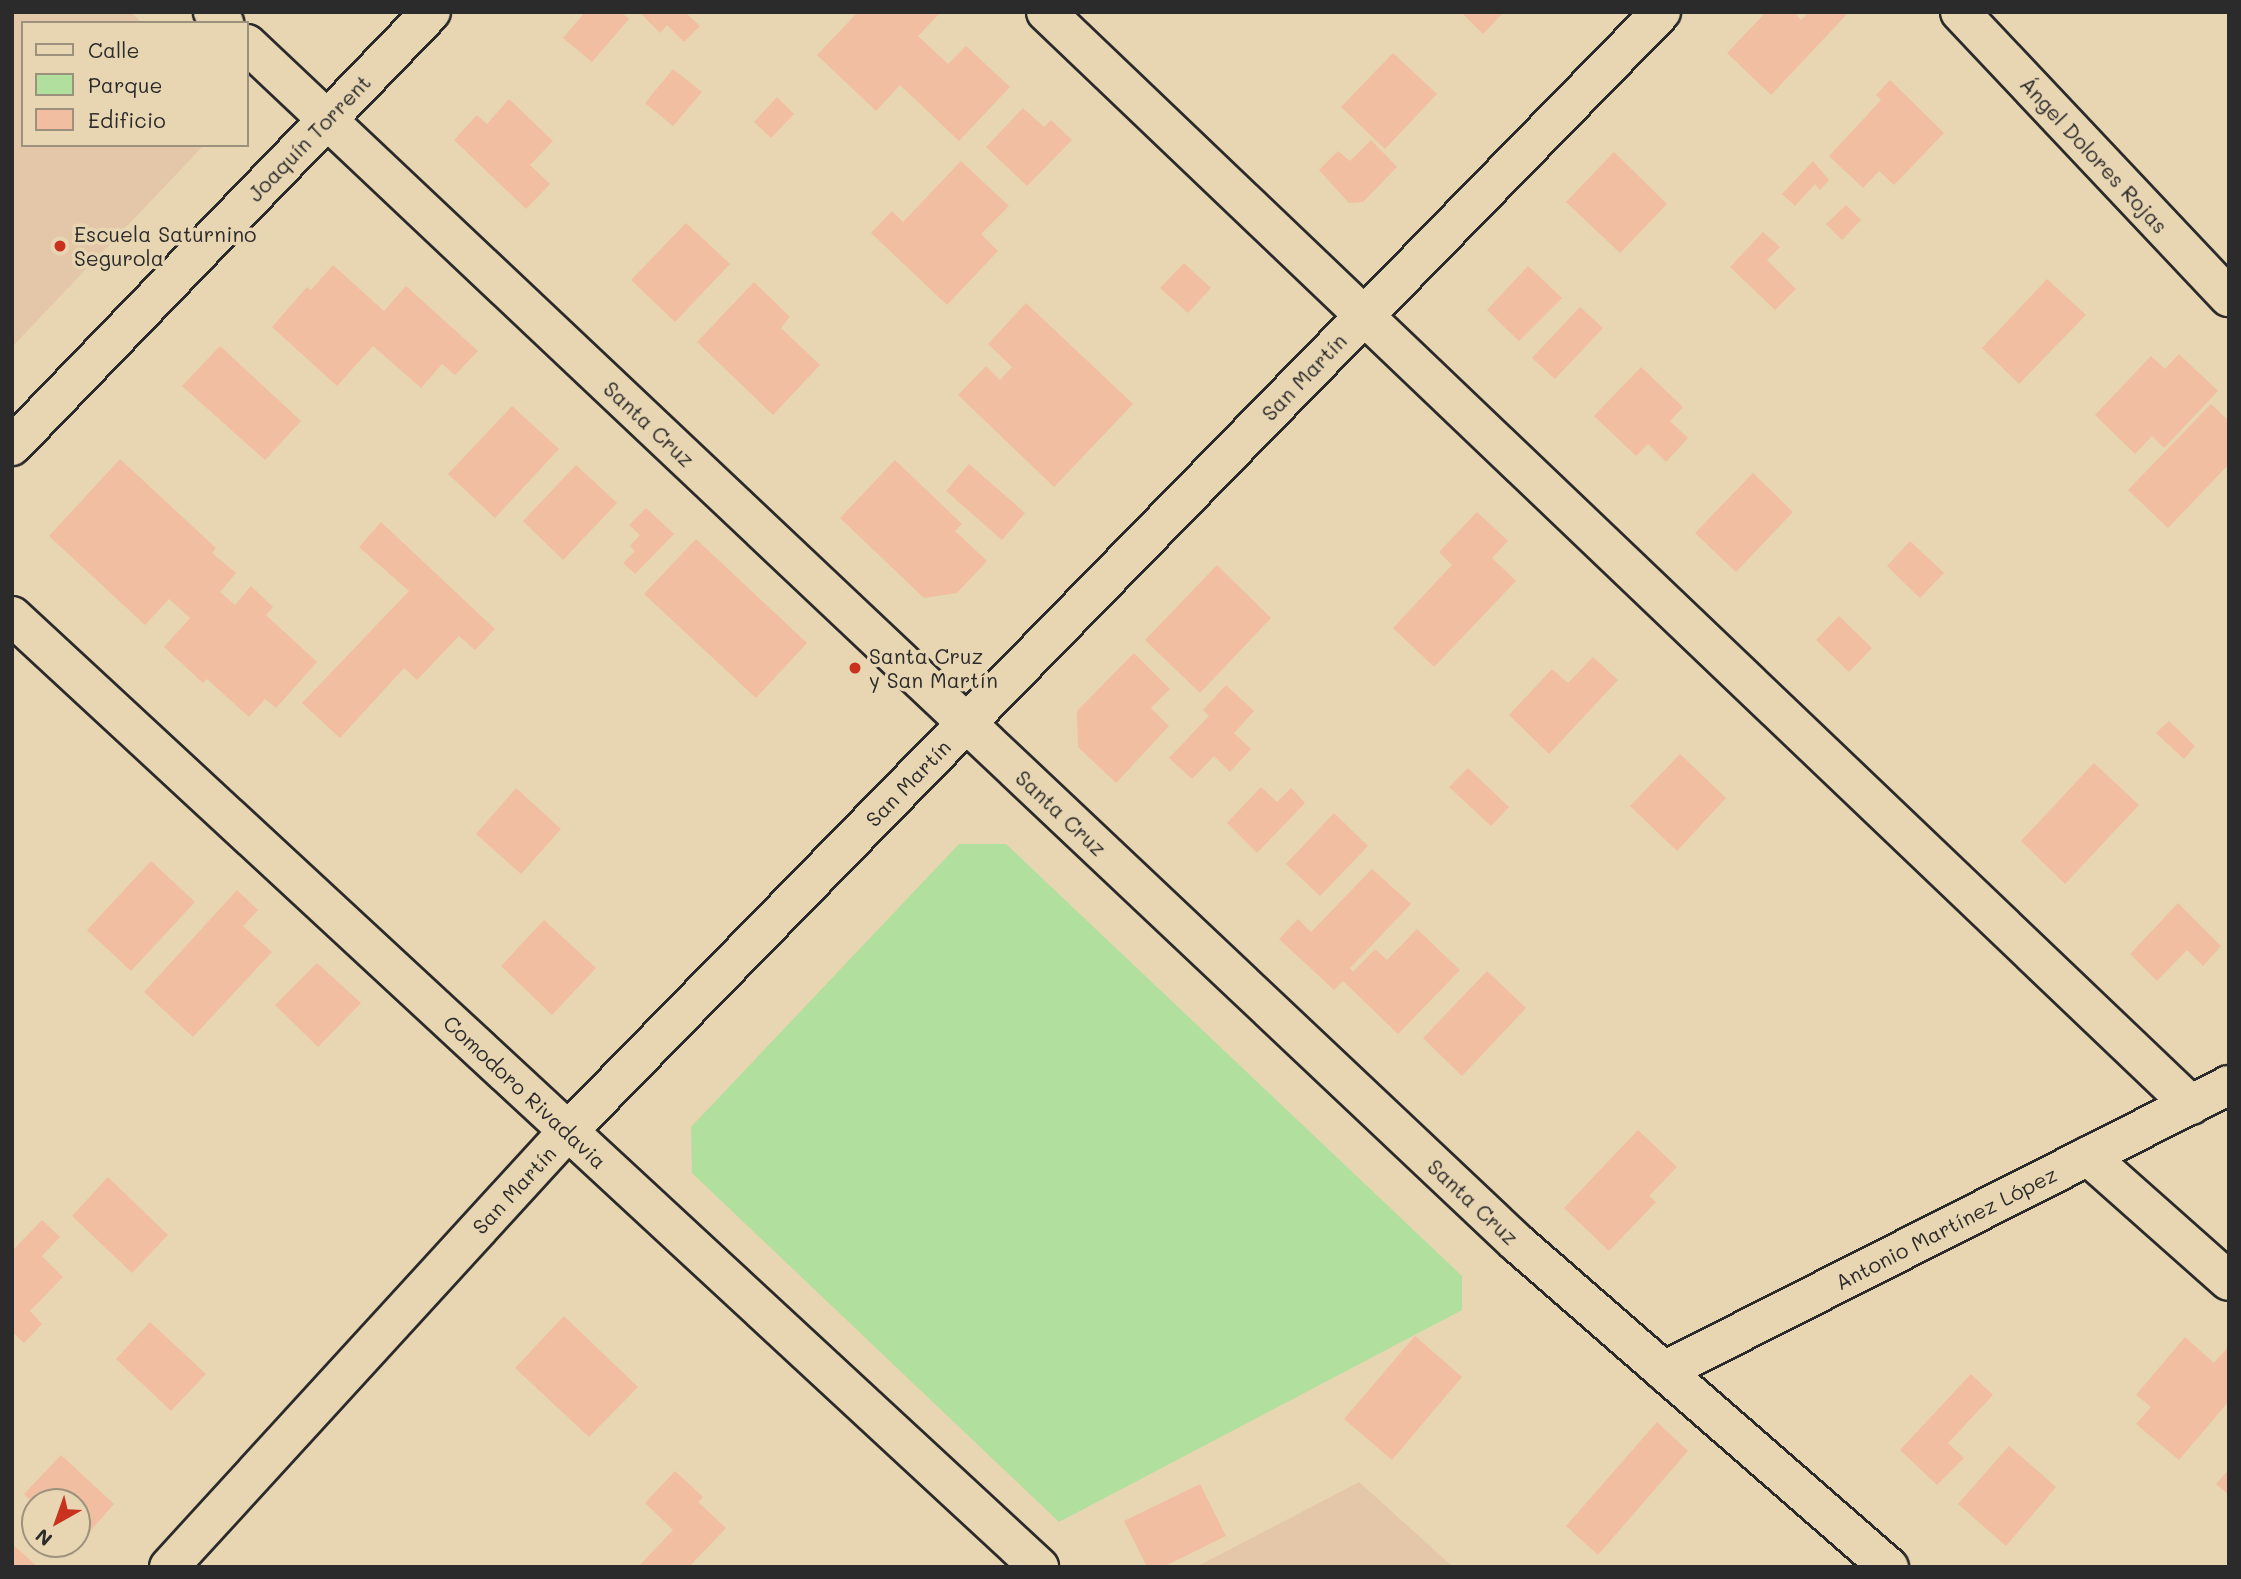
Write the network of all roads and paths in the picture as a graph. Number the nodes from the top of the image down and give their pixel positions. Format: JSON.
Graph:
{"nodes":[{"id":1,"x":431,"y":12,"type":"edge"},
{"id":2,"x":1046,"y":12,"type":"edge"},
{"id":3,"x":1661,"y":12,"type":"edge"},
{"id":4,"x":1960,"y":12,"type":"edge"},
{"id":5,"x":248,"y":45,"type":"edge"},
{"id":6,"x":327,"y":120,"type":"junction"},
{"id":7,"x":2229,"y":297,"type":"edge"},
{"id":8,"x":1364,"y":316,"type":"junction"},
{"id":9,"x":12,"y":446,"type":"edge"},
{"id":10,"x":12,"y":616,"type":"edge"},
{"id":11,"x":966,"y":724,"type":"junction"},
{"id":12,"x":2229,"y":1086,"type":"edge"},
{"id":13,"x":2191,"y":1105,"type":"junction"},
{"id":14,"x":568,"y":1131,"type":"junction"},
{"id":15,"x":2088,"y":1156,"type":"junction"},
{"id":16,"x":2229,"y":1281,"type":"edge"},
{"id":17,"x":1664,"y":1371,"type":"junction"},
{"id":18,"x":169,"y":1567,"type":"edge"},
{"id":19,"x":1038,"y":1567,"type":"edge"},
{"id":20,"x":1889,"y":1567,"type":"edge"}],
"edges":[{"from":1,"to":6,"type":"street","name":"Joaquín Torrent"},
{"from":2,"to":8,"type":"street"},
{"from":3,"to":8,"type":"street","name":"San Martín"},
{"from":4,"to":7,"type":"street","name":"Ángel Dolores Rojas"},
{"from":5,"to":6,"type":"street","name":"Santa Cruz"},
{"from":6,"to":9,"type":"street","name":"Joaquín Torrent"},
{"from":6,"to":11,"type":"street","name":"Santa Cruz"},
{"from":8,"to":11,"type":"street","name":"San Martín"},
{"from":8,"to":13,"type":"street"},
{"from":10,"to":14,"type":"street","name":"Comodoro Rivadavia"},
{"from":11,"to":14,"type":"street","name":"San Martín"},
{"from":11,"to":17,"type":"street","name":"Santa Cruz"},
{"from":12,"to":13,"type":"street","name":"Antonio Martínez López"},
{"from":13,"to":15,"type":"street","name":"Antonio Martínez López"},
{"from":14,"to":18,"type":"street","name":"San Martín"},
{"from":14,"to":19,"type":"street","name":"Comodoro Rivadavia"},
{"from":15,"to":16,"type":"street"},
{"from":15,"to":17,"type":"street","name":"Antonio Martínez López"},
{"from":17,"to":20,"type":"street","name":"Santa Cruz"}]}
